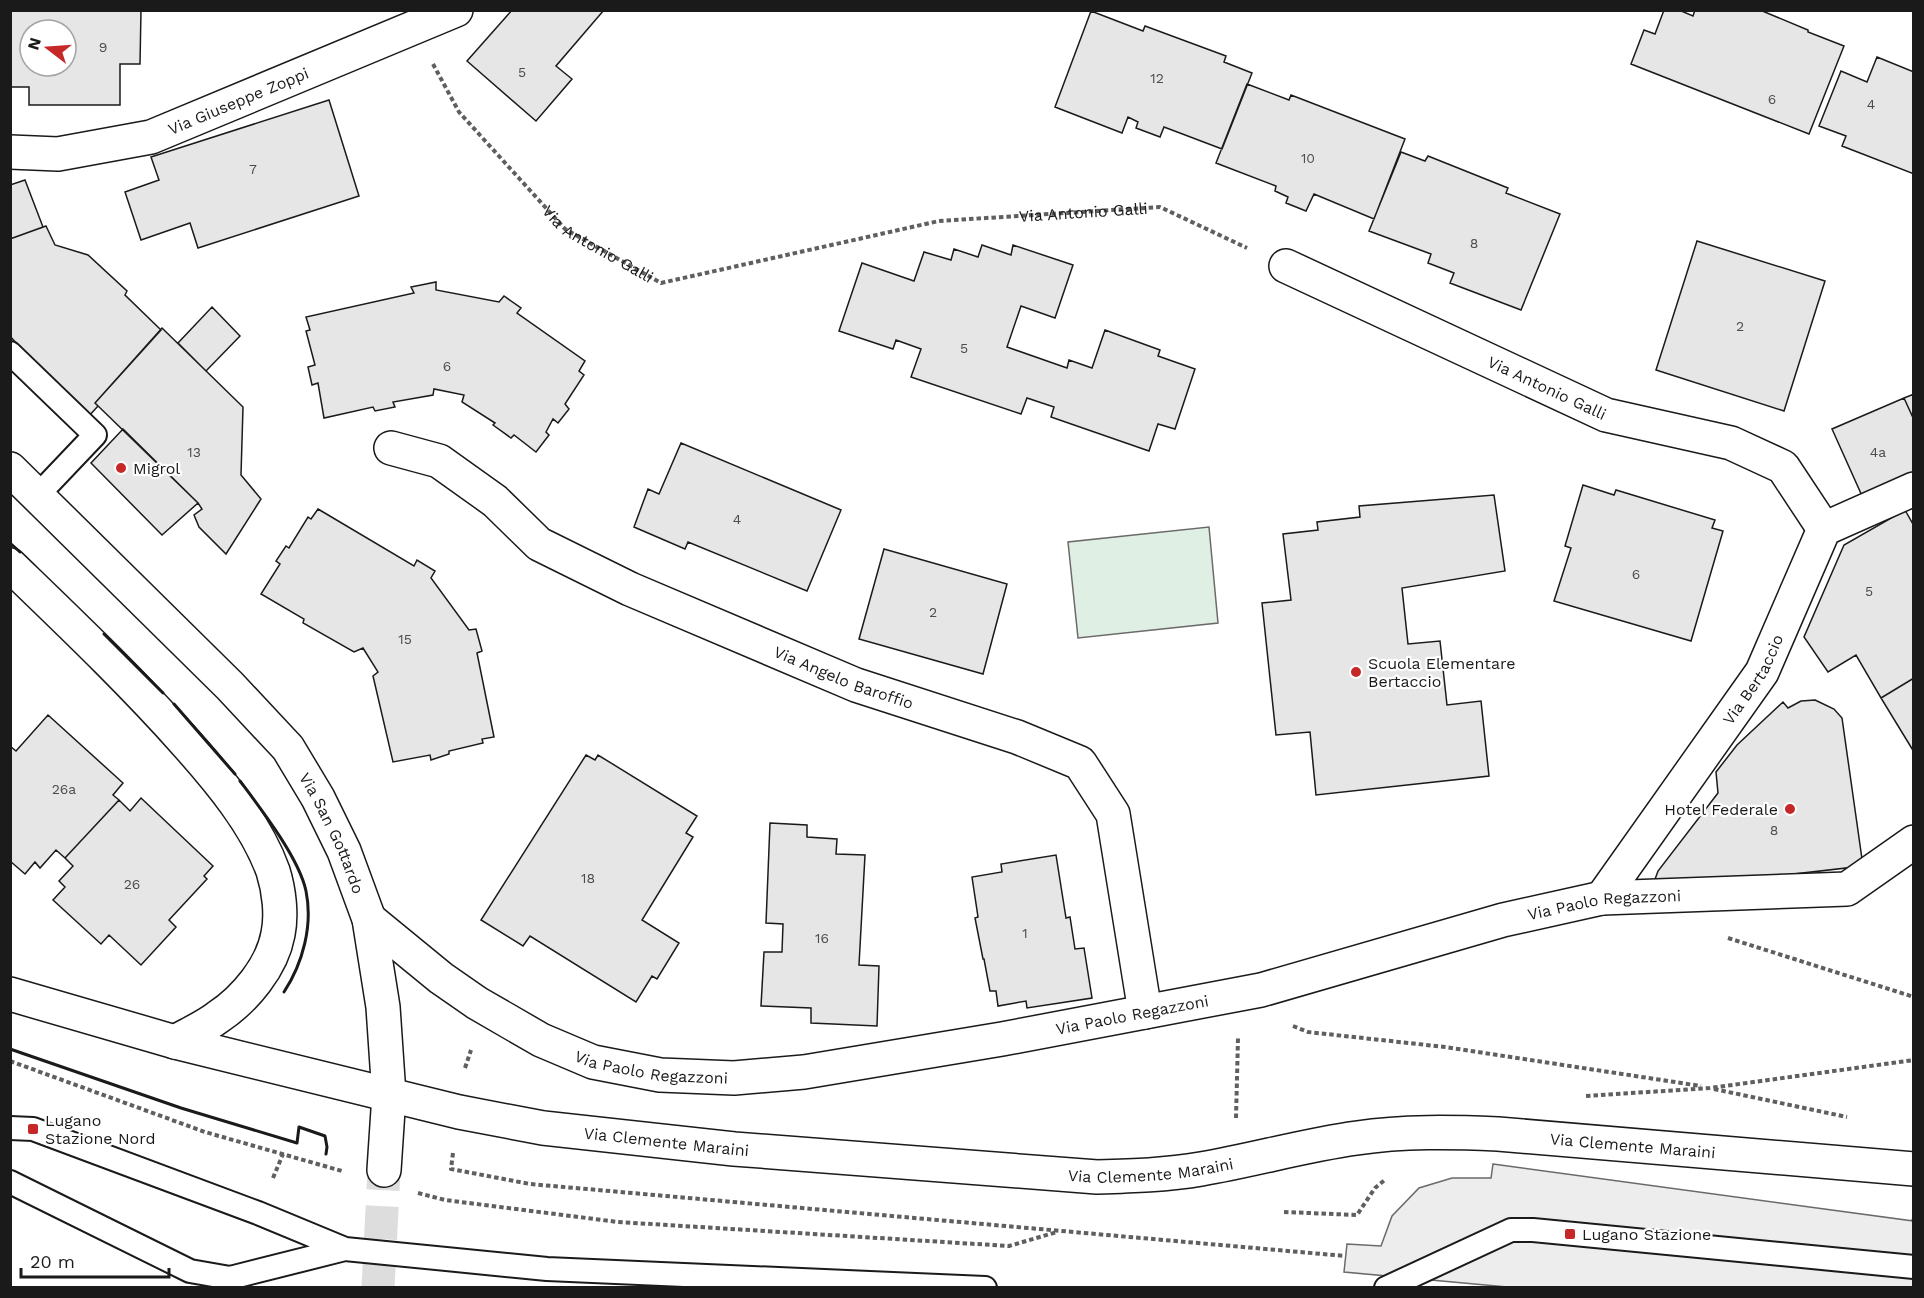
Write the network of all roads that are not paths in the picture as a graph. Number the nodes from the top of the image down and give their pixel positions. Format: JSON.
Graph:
{"nodes":[{"id":1,"x":456,"y":10,"type":"edge"},
{"id":2,"x":10,"y":152,"type":"edge"},
{"id":3,"x":1286,"y":266,"type":"road end"},
{"id":4,"x":10,"y":353,"type":"edge"},
{"id":5,"x":391,"y":448,"type":"dead end"},
{"id":6,"x":10,"y":468,"type":"edge"},
{"id":7,"x":1914,"y":489,"type":"edge"},
{"id":8,"x":37,"y":496,"type":"junction"},
{"id":9,"x":1824,"y":529,"type":"junction"},
{"id":10,"x":10,"y":565,"type":"edge"},
{"id":11,"x":1914,"y":842,"type":"edge"},
{"id":12,"x":1602,"y":898,"type":"junction"},
{"id":13,"x":369,"y":920,"type":"junction"},
{"id":14,"x":10,"y":993,"type":"edge"},
{"id":15,"x":1145,"y":1012,"type":"junction"},
{"id":16,"x":174,"y":1042,"type":"junction"},
{"id":17,"x":389,"y":1095,"type":"junction"},
{"id":18,"x":10,"y":1128,"type":"edge"},
{"id":19,"x":1914,"y":1169,"type":"edge"},
{"id":20,"x":384,"y":1170,"type":"tunnel mouth"},
{"id":21,"x":10,"y":1182,"type":"edge"},
{"id":22,"x":345,"y":1249,"type":"junction"},
{"id":23,"x":1914,"y":1267,"type":"edge"},
{"id":24,"x":985,"y":1287,"type":"edge"},
{"id":25,"x":1386,"y":1287,"type":"edge"}],
"edges":[{"from":1,"to":2,"type":"street","name":"Via Giuseppe Zoppi"},
{"from":3,"to":9,"type":"street","name":"Via Antonio Galli"},
{"from":4,"to":8,"type":"lane"},
{"from":5,"to":15,"type":"street","name":"Via Angelo Baroffio"},
{"from":6,"to":8,"type":"street","name":"Via San Gottardo"},
{"from":7,"to":9,"type":"street"},
{"from":8,"to":13,"type":"street","name":"Via San Gottardo"},
{"from":9,"to":12,"type":"street","name":"Via Bertaccio"},
{"from":10,"to":16,"type":"street"},
{"from":11,"to":12,"type":"street","name":"Via Paolo Regazzoni"},
{"from":12,"to":15,"type":"street","name":"Via Paolo Regazzoni"},
{"from":13,"to":15,"type":"street","name":"Via Paolo Regazzoni"},
{"from":13,"to":17,"type":"street","name":"Via San Gottardo"},
{"from":14,"to":16,"type":"street"},
{"from":16,"to":17,"type":"street"},
{"from":17,"to":19,"type":"street","name":"Via Clemente Maraini"},
{"from":17,"to":20,"type":"street","name":"Via San Gottardo"},
{"from":18,"to":22,"type":"lane"},
{"from":21,"to":22,"type":"lane"},
{"from":22,"to":24,"type":"lane"},
{"from":23,"to":25,"type":"lane"}]}
